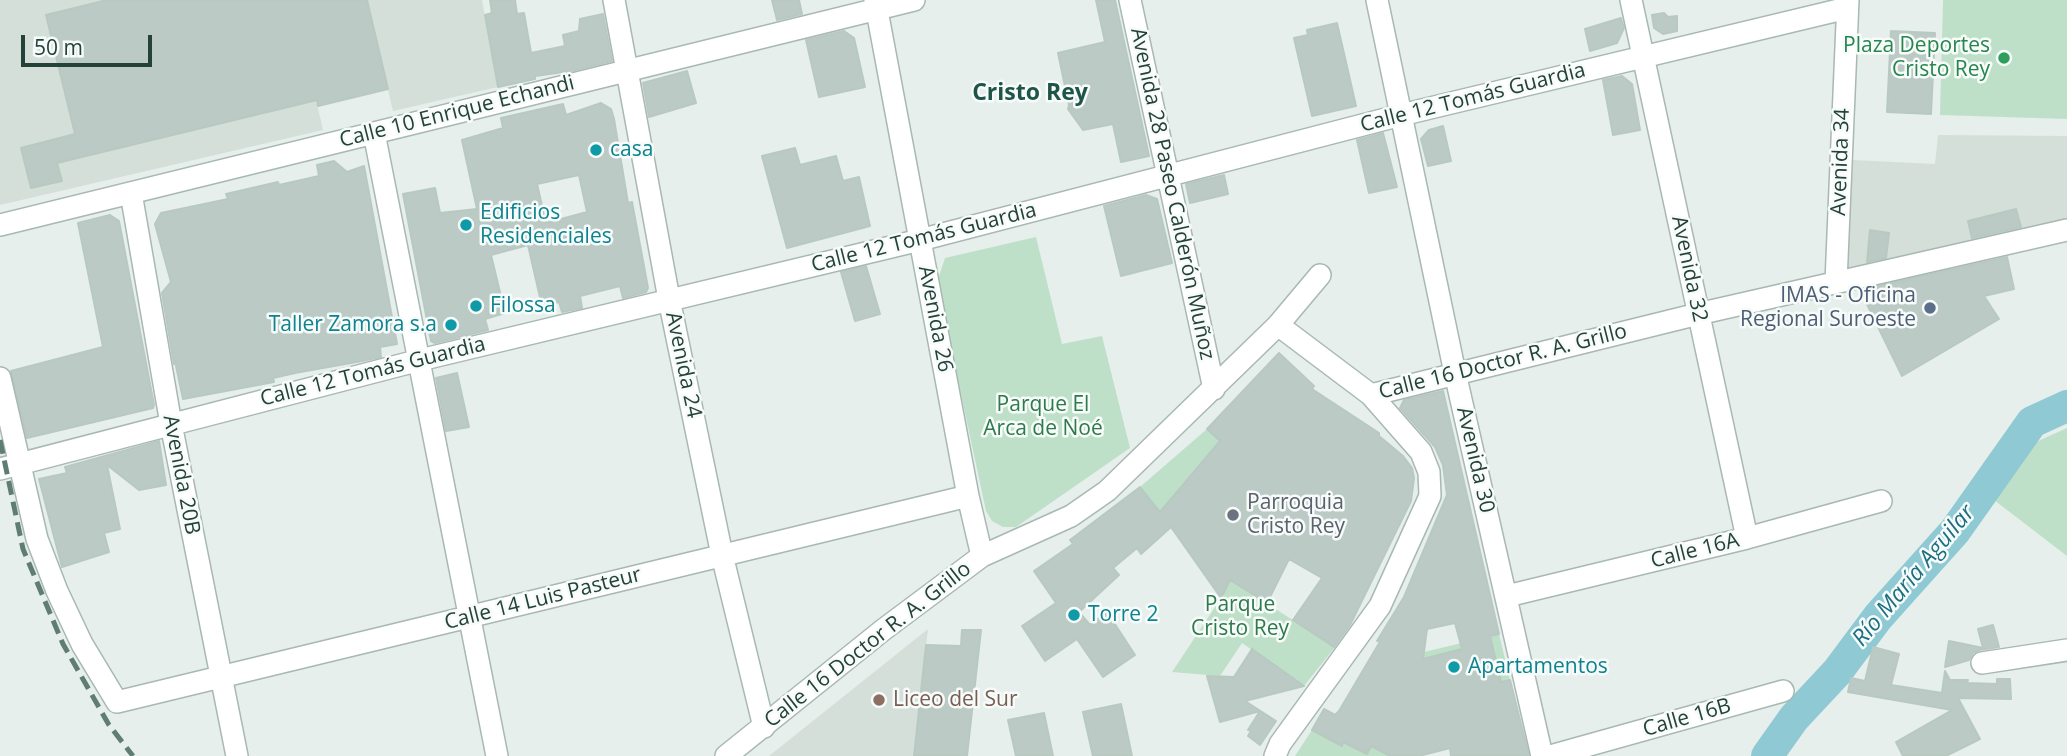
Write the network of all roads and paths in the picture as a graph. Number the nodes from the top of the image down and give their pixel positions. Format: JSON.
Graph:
{"nodes":[{"id":1,"x":614,"y":0,"type":"edge"},
{"id":2,"x":914,"y":0,"type":"edge"},
{"id":3,"x":1130,"y":0,"type":"edge"},
{"id":4,"x":1377,"y":0,"type":"edge"},
{"id":5,"x":1631,"y":0,"type":"edge"},
{"id":6,"x":1848,"y":4,"type":"edge"},
{"id":7,"x":876,"y":5,"type":"edge"},
{"id":8,"x":1643,"y":56,"type":"junction"},
{"id":9,"x":626,"y":71,"type":"junction"},
{"id":10,"x":1401,"y":115,"type":"junction"},
{"id":11,"x":374,"y":132,"type":"junction"},
{"id":12,"x":1168,"y":174,"type":"junction"},
{"id":13,"x":131,"y":193,"type":"junction"},
{"id":14,"x":0,"y":225,"type":"edge"},
{"id":15,"x":2067,"y":230,"type":"edge"},
{"id":16,"x":920,"y":240,"type":"junction"},
{"id":17,"x":1320,"y":275,"type":"dead end"},
{"id":18,"x":1836,"y":282,"type":"junction"},
{"id":19,"x":669,"y":299,"type":"junction"},
{"id":20,"x":1699,"y":314,"type":"junction"},
{"id":21,"x":1278,"y":325,"type":"junction"},
{"id":22,"x":420,"y":360,"type":"junction"},
{"id":23,"x":1455,"y":373,"type":"junction"},
{"id":24,"x":0,"y":377,"type":"edge"},
{"id":25,"x":1214,"y":389,"type":"junction"},
{"id":26,"x":1371,"y":395,"type":"junction"},
{"id":27,"x":171,"y":424,"type":"junction"},
{"id":28,"x":9,"y":466,"type":"edge"},
{"id":29,"x":968,"y":496,"type":"junction"},
{"id":30,"x":1881,"y":501,"type":"dead end"},
{"id":31,"x":1747,"y":538,"type":"junction"},
{"id":32,"x":722,"y":555,"type":"junction"},
{"id":33,"x":982,"y":556,"type":"junction"},
{"id":34,"x":1507,"y":596,"type":"junction"},
{"id":35,"x":470,"y":618,"type":"junction"},
{"id":36,"x":2067,"y":650,"type":"edge"},
{"id":37,"x":1982,"y":663,"type":"dead end"},
{"id":38,"x":221,"y":677,"type":"junction"},
{"id":39,"x":1783,"y":691,"type":"dead end"},
{"id":40,"x":764,"y":727,"type":"junction"},
{"id":41,"x":237,"y":756,"type":"edge"},
{"id":42,"x":497,"y":756,"type":"edge"},
{"id":43,"x":726,"y":756,"type":"edge"},
{"id":44,"x":1275,"y":756,"type":"edge"},
{"id":45,"x":1542,"y":756,"type":"edge"},
{"id":46,"x":1550,"y":756,"type":"edge"}],
"edges":[{"from":1,"to":9,"type":"street","name":"Avenida 24"},
{"from":2,"to":7,"type":"street","name":"Calle 10 Enrique Echandi"},
{"from":3,"to":12,"type":"street","name":"Avenida 28 Paseo Calderón Muñoz"},
{"from":4,"to":10,"type":"street","name":"Avenida 30"},
{"from":5,"to":8,"type":"street","name":"Avenida 32"},
{"from":6,"to":8,"type":"street","name":"Calle 12 Tomás Guardia"},
{"from":6,"to":18,"type":"street","name":"Avenida 34"},
{"from":7,"to":9,"type":"street","name":"Calle 10 Enrique Echandi"},
{"from":7,"to":16,"type":"street","name":"Avenida 26"},
{"from":8,"to":10,"type":"street","name":"Calle 12 Tomás Guardia"},
{"from":8,"to":20,"type":"street","name":"Avenida 32"},
{"from":9,"to":11,"type":"street","name":"Calle 10 Enrique Echandi"},
{"from":9,"to":19,"type":"street","name":"Avenida 24"},
{"from":10,"to":12,"type":"street","name":"Calle 12 Tomás Guardia"},
{"from":10,"to":23,"type":"street","name":"Avenida 30"},
{"from":11,"to":13,"type":"street","name":"Calle 10 Enrique Echandi"},
{"from":11,"to":22,"type":"street"},
{"from":12,"to":16,"type":"street","name":"Calle 12 Tomás Guardia"},
{"from":12,"to":25,"type":"street","name":"Avenida 28 Paseo Calderón Muñoz"},
{"from":13,"to":14,"type":"street","name":"Calle 10 Enrique Echandi"},
{"from":13,"to":27,"type":"street","name":"Avenida 20B"},
{"from":15,"to":18,"type":"street","name":"Calle 16 Doctor R. A. Grillo"},
{"from":16,"to":19,"type":"street","name":"Calle 12 Tomás Guardia"},
{"from":16,"to":29,"type":"street","name":"Avenida 26"},
{"from":17,"to":21,"type":"street"},
{"from":18,"to":20,"type":"street","name":"Calle 16 Doctor R. A. Grillo"},
{"from":19,"to":22,"type":"street","name":"Calle 12 Tomás Guardia"},
{"from":19,"to":32,"type":"street","name":"Avenida 24"},
{"from":20,"to":23,"type":"street","name":"Calle 16 Doctor R. A. Grillo"},
{"from":20,"to":31,"type":"street","name":"Avenida 32"},
{"from":21,"to":25,"type":"street","name":"Calle 16 Doctor R. A. Grillo"},
{"from":21,"to":26,"type":"street","name":"Calle 16 Doctor R. A. Grillo"},
{"from":22,"to":27,"type":"street","name":"Calle 12 Tomás Guardia"},
{"from":22,"to":35,"type":"street"},
{"from":23,"to":26,"type":"street","name":"Calle 16 Doctor R. A. Grillo"},
{"from":23,"to":34,"type":"street","name":"Avenida 30"},
{"from":24,"to":28,"type":"street"},
{"from":25,"to":33,"type":"street","name":"Calle 16 Doctor R. A. Grillo"},
{"from":26,"to":44,"type":"street"},
{"from":27,"to":28,"type":"street","name":"Calle 12 Tomás Guardia"},
{"from":27,"to":38,"type":"street","name":"Avenida 20B"},
{"from":28,"to":38,"type":"street","name":"Calle 14 Luis Pasteur"},
{"from":29,"to":32,"type":"street","name":"Calle 14 Luis Pasteur"},
{"from":29,"to":33,"type":"street","name":"Avenida 26"},
{"from":30,"to":31,"type":"street","name":"Calle 16A"},
{"from":31,"to":34,"type":"street","name":"Calle 16A"},
{"from":32,"to":35,"type":"street","name":"Calle 14 Luis Pasteur"},
{"from":32,"to":40,"type":"street","name":"Avenida 24"},
{"from":33,"to":40,"type":"street","name":"Calle 16 Doctor R. A. Grillo"},
{"from":34,"to":45,"type":"street","name":"Avenida 30"},
{"from":35,"to":38,"type":"street","name":"Calle 14 Luis Pasteur"},
{"from":35,"to":42,"type":"street"},
{"from":36,"to":37,"type":"street"},
{"from":38,"to":41,"type":"street","name":"Avenida 20B"},
{"from":39,"to":46,"type":"street","name":"Calle 16B"},
{"from":40,"to":43,"type":"street","name":"Calle 16 Doctor R. A. Grillo"}]}
